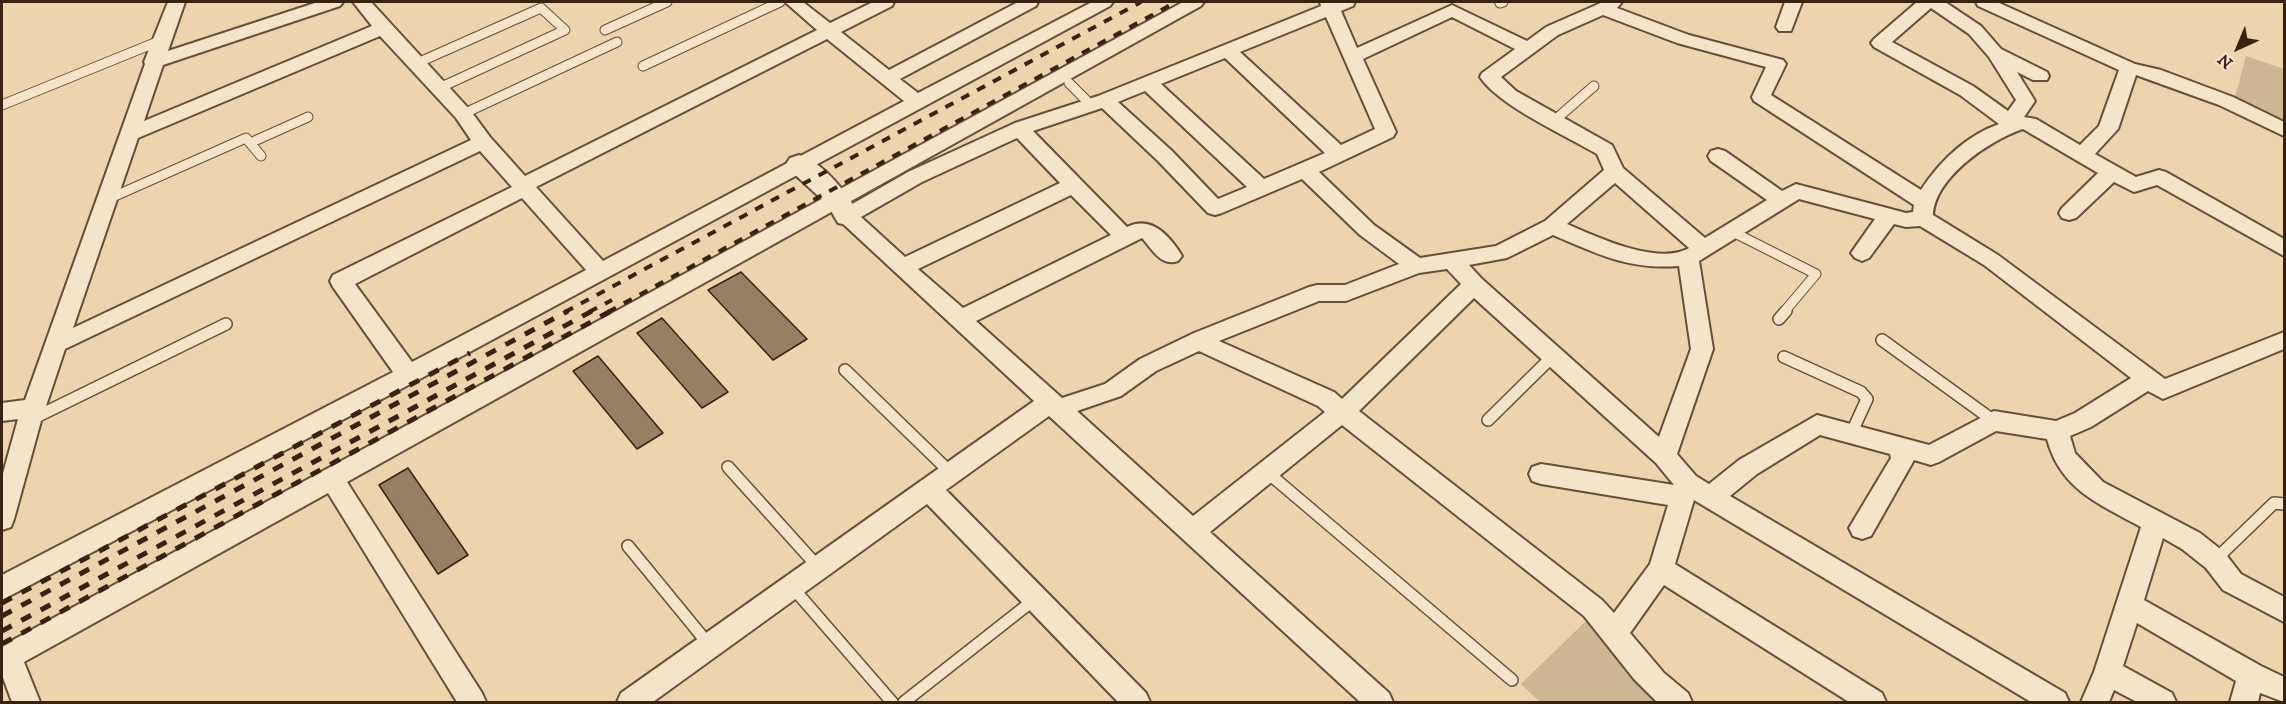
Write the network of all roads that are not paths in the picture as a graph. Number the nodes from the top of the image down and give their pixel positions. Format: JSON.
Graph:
{"nodes":[{"id":1,"x":176,"y":2,"type":"edge"},
{"id":2,"x":334,"y":2,"type":"edge"},
{"id":3,"x":362,"y":2,"type":"edge"},
{"id":4,"x":667,"y":2,"type":"edge"},
{"id":5,"x":780,"y":2,"type":"edge"},
{"id":6,"x":793,"y":2,"type":"edge"},
{"id":7,"x":886,"y":2,"type":"edge"},
{"id":8,"x":1030,"y":2,"type":"edge"},
{"id":9,"x":1104,"y":2,"type":"edge"},
{"id":10,"x":1195,"y":2,"type":"edge"},
{"id":11,"x":1793,"y":2,"type":"edge"},
{"id":12,"x":1984,"y":2,"type":"edge"},
{"id":13,"x":1922,"y":3,"type":"edge"},
{"id":14,"x":1336,"y":4,"type":"edge"},
{"id":15,"x":1609,"y":5,"type":"edge"},
{"id":16,"x":1785,"y":27,"type":"dead end"},
{"id":17,"x":383,"y":28,"type":"junction"},
{"id":18,"x":605,"y":30,"type":"dead end"},
{"id":19,"x":829,"y":30,"type":"junction"},
{"id":20,"x":162,"y":40,"type":"junction"},
{"id":21,"x":617,"y":42,"type":"dead end"},
{"id":22,"x":1528,"y":49,"type":"junction"},
{"id":23,"x":1227,"y":50,"type":"junction"},
{"id":24,"x":1995,"y":53,"type":"junction"},
{"id":25,"x":1353,"y":57,"type":"junction"},
{"id":26,"x":153,"y":62,"type":"junction"},
{"id":27,"x":415,"y":64,"type":"junction"},
{"id":28,"x":643,"y":66,"type":"dead end"},
{"id":29,"x":2129,"y":68,"type":"junction"},
{"id":30,"x":2040,"y":76,"type":"dead end"},
{"id":31,"x":888,"y":78,"type":"junction"},
{"id":32,"x":1069,"y":82,"type":"dead end"},
{"id":33,"x":1147,"y":82,"type":"junction"},
{"id":34,"x":1594,"y":86,"type":"dead end"},
{"id":35,"x":437,"y":89,"type":"junction"},
{"id":36,"x":917,"y":102,"type":"junction"},
{"id":37,"x":1098,"y":102,"type":"junction"},
{"id":38,"x":2,"y":105,"type":"edge"},
{"id":39,"x":463,"y":114,"type":"junction"},
{"id":40,"x":308,"y":117,"type":"dead end"},
{"id":41,"x":1555,"y":120,"type":"junction"},
{"id":42,"x":2012,"y":126,"type":"junction"},
{"id":43,"x":1022,"y":128,"type":"junction"},
{"id":44,"x":2284,"y":130,"type":"edge"},
{"id":45,"x":128,"y":135,"type":"junction"},
{"id":46,"x":483,"y":142,"type":"junction"},
{"id":47,"x":250,"y":143,"type":"junction"},
{"id":48,"x":1338,"y":154,"type":"junction"},
{"id":49,"x":2083,"y":154,"type":"junction"},
{"id":50,"x":261,"y":156,"type":"dead end"},
{"id":51,"x":1718,"y":156,"type":"dead end"},
{"id":52,"x":799,"y":164,"type":"junction"},
{"id":53,"x":1305,"y":170,"type":"junction"},
{"id":54,"x":1615,"y":172,"type":"junction"},
{"id":55,"x":2112,"y":172,"type":"junction"},
{"id":56,"x":1074,"y":185,"type":"junction"},
{"id":57,"x":524,"y":187,"type":"junction"},
{"id":58,"x":1262,"y":189,"type":"junction"},
{"id":59,"x":105,"y":200,"type":"junction"},
{"id":60,"x":1781,"y":200,"type":"junction"},
{"id":61,"x":842,"y":207,"type":"junction"},
{"id":62,"x":1923,"y":209,"type":"junction"},
{"id":63,"x":2069,"y":213,"type":"dead end"},
{"id":64,"x":1886,"y":215,"type":"junction"},
{"id":65,"x":1552,"y":226,"type":"junction"},
{"id":66,"x":1733,"y":232,"type":"junction"},
{"id":67,"x":1124,"y":236,"type":"junction"},
{"id":68,"x":2284,"y":248,"type":"edge"},
{"id":69,"x":1862,"y":253,"type":"dead end"},
{"id":70,"x":1696,"y":254,"type":"junction"},
{"id":71,"x":1171,"y":256,"type":"dead end"},
{"id":72,"x":1452,"y":260,"type":"junction"},
{"id":73,"x":1416,"y":266,"type":"junction"},
{"id":74,"x":903,"y":267,"type":"junction"},
{"id":75,"x":600,"y":271,"type":"junction"},
{"id":76,"x":1474,"y":285,"type":"junction"},
{"id":77,"x":1779,"y":319,"type":"dead end"},
{"id":78,"x":959,"y":320,"type":"junction"},
{"id":79,"x":226,"y":324,"type":"dead end"},
{"id":80,"x":1202,"y":339,"type":"junction"},
{"id":81,"x":1882,"y":340,"type":"dead end"},
{"id":82,"x":2284,"y":340,"type":"edge"},
{"id":83,"x":57,"y":343,"type":"junction"},
{"id":84,"x":1552,"y":357,"type":"junction"},
{"id":85,"x":1784,"y":357,"type":"dead end"},
{"id":86,"x":845,"y":369,"type":"dead end"},
{"id":87,"x":408,"y":375,"type":"junction"},
{"id":88,"x":2147,"y":380,"type":"junction"},
{"id":89,"x":1053,"y":406,"type":"junction"},
{"id":90,"x":1342,"y":411,"type":"junction"},
{"id":91,"x":2,"y":412,"type":"edge"},
{"id":92,"x":31,"y":415,"type":"junction"},
{"id":93,"x":1488,"y":420,"type":"dead end"},
{"id":94,"x":1994,"y":421,"type":"junction"},
{"id":95,"x":2057,"y":430,"type":"junction"},
{"id":96,"x":1851,"y":434,"type":"junction"},
{"id":97,"x":1902,"y":447,"type":"junction"},
{"id":98,"x":1664,"y":456,"type":"junction"},
{"id":99,"x":728,"y":467,"type":"dead end"},
{"id":100,"x":1267,"y":472,"type":"junction"},
{"id":101,"x":951,"y":473,"type":"junction"},
{"id":102,"x":1541,"y":474,"type":"dead end"},
{"id":103,"x":331,"y":477,"type":"junction"},
{"id":104,"x":929,"y":489,"type":"junction"},
{"id":105,"x":1684,"y":490,"type":"junction"},
{"id":106,"x":1710,"y":497,"type":"junction"},
{"id":107,"x":2284,"y":504,"type":"edge"},
{"id":108,"x":2,"y":519,"type":"edge"},
{"id":109,"x":2155,"y":522,"type":"junction"},
{"id":110,"x":1862,"y":528,"type":"dead end"},
{"id":111,"x":1191,"y":532,"type":"junction"},
{"id":112,"x":628,"y":546,"type":"dead end"},
{"id":113,"x":2215,"y":560,"type":"junction"},
{"id":114,"x":820,"y":568,"type":"junction"},
{"id":115,"x":1660,"y":569,"type":"junction"},
{"id":116,"x":2,"y":588,"type":"edge"},
{"id":117,"x":793,"y":588,"type":"junction"},
{"id":118,"x":1035,"y":599,"type":"junction"},
{"id":119,"x":2129,"y":605,"type":"junction"},
{"id":120,"x":2284,"y":610,"type":"edge"},
{"id":121,"x":1615,"y":632,"type":"junction"},
{"id":122,"x":710,"y":646,"type":"junction"},
{"id":123,"x":5,"y":658,"type":"edge"},
{"id":124,"x":2108,"y":672,"type":"junction"},
{"id":125,"x":2251,"y":675,"type":"junction"},
{"id":126,"x":1512,"y":680,"type":"dead end"},
{"id":127,"x":2284,"y":690,"type":"edge"},
{"id":128,"x":1371,"y":700,"type":"edge"},
{"id":129,"x":26,"y":702,"type":"edge"},
{"id":130,"x":472,"y":702,"type":"edge"},
{"id":131,"x":631,"y":702,"type":"edge"},
{"id":132,"x":892,"y":702,"type":"edge"},
{"id":133,"x":904,"y":702,"type":"edge"},
{"id":134,"x":1136,"y":702,"type":"edge"},
{"id":135,"x":1678,"y":702,"type":"edge"},
{"id":136,"x":1872,"y":702,"type":"edge"},
{"id":137,"x":2055,"y":702,"type":"edge"},
{"id":138,"x":2095,"y":702,"type":"edge"},
{"id":139,"x":2162,"y":702,"type":"edge"},
{"id":140,"x":2244,"y":702,"type":"edge"}],
"edges":[{"from":1,"to":20,"type":"street"},
{"from":2,"to":26,"type":"street"},
{"from":3,"to":17,"type":"street"},
{"from":4,"to":18,"type":"lane"},
{"from":5,"to":28,"type":"lane"},
{"from":6,"to":19,"type":"street"},
{"from":7,"to":19,"type":"street"},
{"from":8,"to":31,"type":"street"},
{"from":9,"to":36,"type":"street"},
{"from":10,"to":61,"type":"street"},
{"from":11,"to":16,"type":"street"},
{"from":12,"to":29,"type":"street"},
{"from":13,"to":24,"type":"street"},
{"from":13,"to":42,"type":"street"},
{"from":14,"to":23,"type":"street"},
{"from":14,"to":25,"type":"street"},
{"from":15,"to":22,"type":"street"},
{"from":15,"to":62,"type":"street"},
{"from":17,"to":27,"type":"street"},
{"from":17,"to":45,"type":"street"},
{"from":19,"to":31,"type":"street"},
{"from":19,"to":57,"type":"street"},
{"from":20,"to":26,"type":"street"},
{"from":20,"to":38,"type":"lane"},
{"from":21,"to":39,"type":"lane"},
{"from":22,"to":25,"type":"street"},
{"from":22,"to":41,"type":"street"},
{"from":23,"to":33,"type":"street"},
{"from":23,"to":48,"type":"street"},
{"from":24,"to":30,"type":"street"},
{"from":24,"to":42,"type":"street"},
{"from":25,"to":48,"type":"street"},
{"from":26,"to":45,"type":"street"},
{"from":27,"to":35,"type":"street"},
{"from":27,"to":35,"type":"lane"},
{"from":29,"to":44,"type":"street"},
{"from":29,"to":49,"type":"street"},
{"from":31,"to":36,"type":"street"},
{"from":32,"to":37,"type":"lane"},
{"from":33,"to":37,"type":"street"},
{"from":33,"to":58,"type":"street"},
{"from":34,"to":41,"type":"lane"},
{"from":35,"to":39,"type":"street"},
{"from":36,"to":52,"type":"street"},
{"from":37,"to":43,"type":"street"},
{"from":37,"to":58,"type":"street"},
{"from":39,"to":46,"type":"street"},
{"from":40,"to":47,"type":"lane"},
{"from":41,"to":54,"type":"street"},
{"from":42,"to":49,"type":"street"},
{"from":42,"to":62,"type":"street"},
{"from":43,"to":56,"type":"street"},
{"from":43,"to":61,"type":"street"},
{"from":45,"to":59,"type":"street"},
{"from":46,"to":57,"type":"street"},
{"from":46,"to":83,"type":"street"},
{"from":47,"to":50,"type":"lane"},
{"from":47,"to":59,"type":"lane"},
{"from":48,"to":53,"type":"street"},
{"from":49,"to":55,"type":"street"},
{"from":51,"to":60,"type":"street"},
{"from":52,"to":61,"type":"street"},
{"from":52,"to":75,"type":"street"},
{"from":53,"to":58,"type":"street"},
{"from":53,"to":73,"type":"street"},
{"from":54,"to":65,"type":"street"},
{"from":54,"to":70,"type":"street"},
{"from":55,"to":63,"type":"street"},
{"from":55,"to":68,"type":"street"},
{"from":56,"to":67,"type":"street"},
{"from":56,"to":74,"type":"street"},
{"from":57,"to":75,"type":"street"},
{"from":57,"to":87,"type":"street"},
{"from":59,"to":83,"type":"street"},
{"from":60,"to":64,"type":"street"},
{"from":60,"to":66,"type":"street"},
{"from":61,"to":74,"type":"street"},
{"from":61,"to":103,"type":"street"},
{"from":62,"to":64,"type":"street"},
{"from":62,"to":88,"type":"street"},
{"from":64,"to":69,"type":"street"},
{"from":65,"to":70,"type":"street"},
{"from":65,"to":72,"type":"street"},
{"from":66,"to":70,"type":"street"},
{"from":66,"to":77,"type":"lane"},
{"from":67,"to":71,"type":"street"},
{"from":67,"to":78,"type":"street"},
{"from":70,"to":98,"type":"street"},
{"from":72,"to":73,"type":"street"},
{"from":72,"to":76,"type":"street"},
{"from":73,"to":80,"type":"street"},
{"from":74,"to":78,"type":"street"},
{"from":75,"to":87,"type":"street"},
{"from":76,"to":84,"type":"street"},
{"from":76,"to":90,"type":"street"},
{"from":78,"to":89,"type":"street"},
{"from":79,"to":92,"type":"lane"},
{"from":80,"to":89,"type":"street"},
{"from":80,"to":90,"type":"street"},
{"from":81,"to":94,"type":"lane"},
{"from":82,"to":88,"type":"street"},
{"from":83,"to":92,"type":"street"},
{"from":84,"to":93,"type":"lane"},
{"from":84,"to":98,"type":"street"},
{"from":85,"to":96,"type":"lane"},
{"from":86,"to":101,"type":"lane"},
{"from":87,"to":116,"type":"street"},
{"from":88,"to":95,"type":"street"},
{"from":89,"to":101,"type":"street"},
{"from":89,"to":111,"type":"street"},
{"from":90,"to":100,"type":"street"},
{"from":90,"to":121,"type":"street"},
{"from":91,"to":92,"type":"street"},
{"from":92,"to":108,"type":"street"},
{"from":94,"to":95,"type":"street"},
{"from":94,"to":97,"type":"street"},
{"from":95,"to":109,"type":"street"},
{"from":96,"to":97,"type":"street"},
{"from":96,"to":106,"type":"street"},
{"from":97,"to":110,"type":"street"},
{"from":98,"to":105,"type":"street"},
{"from":99,"to":114,"type":"lane"},
{"from":100,"to":111,"type":"street"},
{"from":100,"to":126,"type":"lane"},
{"from":101,"to":104,"type":"street"},
{"from":102,"to":105,"type":"street"},
{"from":103,"to":123,"type":"street"},
{"from":103,"to":130,"type":"street"},
{"from":104,"to":114,"type":"street"},
{"from":104,"to":118,"type":"street"},
{"from":105,"to":106,"type":"street"},
{"from":105,"to":115,"type":"street"},
{"from":106,"to":137,"type":"street"},
{"from":107,"to":113,"type":"lane"},
{"from":109,"to":113,"type":"street"},
{"from":109,"to":119,"type":"street"},
{"from":111,"to":128,"type":"street"},
{"from":112,"to":122,"type":"lane"},
{"from":113,"to":120,"type":"street"},
{"from":114,"to":117,"type":"street"},
{"from":115,"to":121,"type":"street"},
{"from":115,"to":136,"type":"street"},
{"from":117,"to":122,"type":"street"},
{"from":117,"to":132,"type":"lane"},
{"from":118,"to":133,"type":"lane"},
{"from":118,"to":134,"type":"street"},
{"from":119,"to":124,"type":"street"},
{"from":119,"to":125,"type":"street"},
{"from":121,"to":135,"type":"street"},
{"from":122,"to":131,"type":"street"},
{"from":123,"to":129,"type":"street"},
{"from":124,"to":138,"type":"street"},
{"from":124,"to":139,"type":"street"},
{"from":125,"to":127,"type":"street"},
{"from":125,"to":140,"type":"street"}]}
